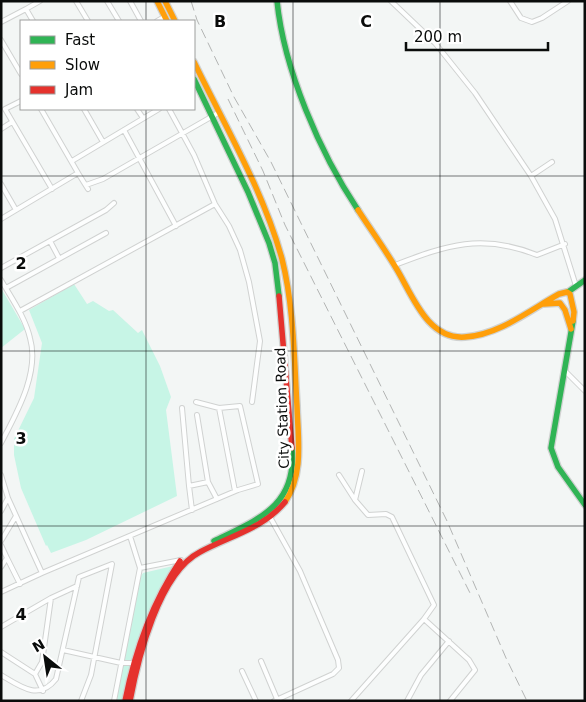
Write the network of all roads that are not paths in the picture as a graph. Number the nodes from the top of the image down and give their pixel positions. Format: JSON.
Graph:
{"nodes":[{"id":1,"x":40,"y":1,"type":"edge"},
{"id":2,"x":76,"y":1,"type":"edge"},
{"id":3,"x":107,"y":1,"type":"edge"},
{"id":4,"x":130,"y":1,"type":"edge"},
{"id":5,"x":157,"y":1,"type":"edge"},
{"id":6,"x":165,"y":1,"type":"edge"},
{"id":7,"x":277,"y":1,"type":"edge"},
{"id":8,"x":391,"y":1,"type":"edge"},
{"id":9,"x":510,"y":1,"type":"edge"},
{"id":10,"x":566,"y":2,"type":"edge"},
{"id":11,"x":26,"y":9,"type":"junction"},
{"id":12,"x":165,"y":19,"type":"edge"},
{"id":13,"x":32,"y":20,"type":"edge"},
{"id":14,"x":87,"y":20,"type":"edge"},
{"id":15,"x":118,"y":20,"type":"edge"},
{"id":16,"x":140,"y":20,"type":"edge"},
{"id":17,"x":174,"y":20,"type":"edge"},
{"id":18,"x":1,"y":22,"type":"edge"},
{"id":19,"x":1,"y":40,"type":"edge"},
{"id":20,"x":195,"y":64,"type":"edge"},
{"id":21,"x":20,"y":72,"type":"edge"},
{"id":22,"x":195,"y":81,"type":"edge"},
{"id":23,"x":20,"y":102,"type":"edge"},
{"id":24,"x":1,"y":104,"type":"edge"},
{"id":25,"x":5,"y":109,"type":"junction"},
{"id":26,"x":42,"y":110,"type":"edge"},
{"id":27,"x":85,"y":110,"type":"edge"},
{"id":28,"x":138,"y":110,"type":"edge"},
{"id":29,"x":157,"y":110,"type":"edge"},
{"id":30,"x":170,"y":110,"type":"edge"},
{"id":31,"x":218,"y":113,"type":"junction"},
{"id":32,"x":212,"y":116,"type":"junction"},
{"id":33,"x":143,"y":118,"type":"junction"},
{"id":34,"x":12,"y":122,"type":"junction"},
{"id":35,"x":1,"y":129,"type":"edge"},
{"id":36,"x":124,"y":130,"type":"junction"},
{"id":37,"x":183,"y":133,"type":"junction"},
{"id":38,"x":103,"y":142,"type":"junction"},
{"id":39,"x":140,"y":158,"type":"junction"},
{"id":40,"x":72,"y":161,"type":"junction"},
{"id":41,"x":552,"y":162,"type":"dead end"},
{"id":42,"x":78,"y":172,"type":"junction"},
{"id":43,"x":531,"y":176,"type":"junction"},
{"id":44,"x":1,"y":184,"type":"edge"},
{"id":45,"x":52,"y":189,"type":"junction"},
{"id":46,"x":114,"y":203,"type":"dead end"},
{"id":47,"x":215,"y":204,"type":"junction"},
{"id":48,"x":16,"y":210,"type":"junction"},
{"id":49,"x":1,"y":219,"type":"edge"},
{"id":50,"x":176,"y":226,"type":"junction"},
{"id":51,"x":106,"y":233,"type":"dead end"},
{"id":52,"x":50,"y":241,"type":"junction"},
{"id":53,"x":565,"y":244,"type":"junction"},
{"id":54,"x":59,"y":258,"type":"junction"},
{"id":55,"x":395,"y":265,"type":"junction"},
{"id":56,"x":1,"y":268,"type":"edge"},
{"id":57,"x":1,"y":280,"type":"edge"},
{"id":58,"x":585,"y":280,"type":"edge"},
{"id":59,"x":576,"y":286,"type":"junction"},
{"id":60,"x":6,"y":288,"type":"junction"},
{"id":61,"x":568,"y":292,"type":"junction"},
{"id":62,"x":560,"y":303,"type":"junction"},
{"id":63,"x":533,"y":307,"type":"junction"},
{"id":64,"x":20,"y":311,"type":"junction"},
{"id":65,"x":572,"y":332,"type":"junction"},
{"id":66,"x":565,"y":370,"type":"junction"},
{"id":67,"x":585,"y":391,"type":"edge"},
{"id":68,"x":196,"y":402,"type":"dead end"},
{"id":69,"x":252,"y":402,"type":"dead end"},
{"id":70,"x":182,"y":408,"type":"dead end"},
{"id":71,"x":219,"y":408,"type":"junction"},
{"id":72,"x":197,"y":415,"type":"dead end"},
{"id":73,"x":1,"y":429,"type":"edge"},
{"id":74,"x":8,"y":431,"type":"junction"},
{"id":75,"x":1,"y":443,"type":"edge"},
{"id":76,"x":362,"y":471,"type":"dead end"},
{"id":77,"x":1,"y":475,"type":"edge"},
{"id":78,"x":339,"y":475,"type":"dead end"},
{"id":79,"x":208,"y":482,"type":"junction"},
{"id":80,"x":189,"y":486,"type":"junction"},
{"id":81,"x":235,"y":492,"type":"junction"},
{"id":82,"x":8,"y":498,"type":"junction"},
{"id":83,"x":217,"y":499,"type":"junction"},
{"id":84,"x":356,"y":500,"type":"junction"},
{"id":85,"x":585,"y":505,"type":"edge"},
{"id":86,"x":192,"y":510,"type":"junction"},
{"id":87,"x":1,"y":511,"type":"edge"},
{"id":88,"x":16,"y":516,"type":"junction"},
{"id":89,"x":270,"y":516,"type":"junction"},
{"id":90,"x":130,"y":536,"type":"junction"},
{"id":91,"x":1,"y":541,"type":"edge"},
{"id":92,"x":1,"y":545,"type":"edge"},
{"id":93,"x":7,"y":558,"type":"junction"},
{"id":94,"x":189,"y":559,"type":"junction"},
{"id":95,"x":181,"y":560,"type":"junction"},
{"id":96,"x":1,"y":567,"type":"edge"},
{"id":97,"x":140,"y":568,"type":"junction"},
{"id":98,"x":42,"y":573,"type":"junction"},
{"id":99,"x":20,"y":584,"type":"junction"},
{"id":100,"x":77,"y":586,"type":"junction"},
{"id":101,"x":1,"y":592,"type":"edge"},
{"id":102,"x":51,"y":598,"type":"junction"},
{"id":103,"x":424,"y":619,"type":"junction"},
{"id":104,"x":1,"y":627,"type":"edge"},
{"id":105,"x":449,"y":641,"type":"junction"},
{"id":106,"x":63,"y":650,"type":"junction"},
{"id":107,"x":2,"y":653,"type":"edge"},
{"id":108,"x":94,"y":657,"type":"junction"},
{"id":109,"x":261,"y":662,"type":"dead end"},
{"id":110,"x":121,"y":663,"type":"junction"},
{"id":111,"x":138,"y":664,"type":"junction"},
{"id":112,"x":242,"y":671,"type":"dead end"},
{"id":113,"x":35,"y":674,"type":"junction"},
{"id":114,"x":1,"y":675,"type":"edge"},
{"id":115,"x":43,"y":691,"type":"junction"},
{"id":116,"x":276,"y":700,"type":"edge"},
{"id":117,"x":81,"y":701,"type":"edge"},
{"id":118,"x":114,"y":701,"type":"edge"},
{"id":119,"x":125,"y":701,"type":"edge"},
{"id":120,"x":130,"y":701,"type":"edge"},
{"id":121,"x":256,"y":701,"type":"edge"},
{"id":122,"x":351,"y":701,"type":"edge"},
{"id":123,"x":407,"y":701,"type":"edge"},
{"id":124,"x":450,"y":701,"type":"edge"}],
"edges":[{"from":1,"to":11,"type":"street"},
{"from":2,"to":14,"type":"street"},
{"from":3,"to":15,"type":"street"},
{"from":4,"to":16,"type":"street"},
{"from":5,"to":12,"type":"main road"},
{"from":6,"to":17,"type":"main road"},
{"from":7,"to":55,"type":"main road"},
{"from":8,"to":43,"type":"street"},
{"from":9,"to":10,"type":"street"},
{"from":11,"to":13,"type":"street"},
{"from":11,"to":18,"type":"street"},
{"from":19,"to":21,"type":"street"},
{"from":20,"to":31,"type":"main road","name":"City Station Road"},
{"from":22,"to":32,"type":"main road","name":"City Station Road"},
{"from":23,"to":25,"type":"street"},
{"from":24,"to":25,"type":"street"},
{"from":25,"to":34,"type":"street"},
{"from":26,"to":40,"type":"street"},
{"from":27,"to":38,"type":"street"},
{"from":28,"to":33,"type":"street"},
{"from":29,"to":33,"type":"street"},
{"from":30,"to":37,"type":"street"},
{"from":31,"to":32,"type":"street"},
{"from":31,"to":89,"type":"main road","name":"City Station Road"},
{"from":32,"to":37,"type":"street"},
{"from":32,"to":95,"type":"main road","name":"City Station Road"},
{"from":33,"to":36,"type":"street"},
{"from":34,"to":35,"type":"street"},
{"from":34,"to":45,"type":"street"},
{"from":36,"to":38,"type":"street"},
{"from":36,"to":39,"type":"street"},
{"from":37,"to":39,"type":"street"},
{"from":37,"to":47,"type":"street"},
{"from":38,"to":40,"type":"street"},
{"from":39,"to":42,"type":"street"},
{"from":39,"to":50,"type":"street"},
{"from":40,"to":42,"type":"street"},
{"from":41,"to":43,"type":"street"},
{"from":42,"to":45,"type":"street"},
{"from":43,"to":53,"type":"street"},
{"from":44,"to":48,"type":"street"},
{"from":45,"to":48,"type":"street"},
{"from":46,"to":52,"type":"street"},
{"from":47,"to":50,"type":"street"},
{"from":47,"to":69,"type":"street"},
{"from":48,"to":49,"type":"street"},
{"from":50,"to":64,"type":"street"},
{"from":51,"to":54,"type":"street"},
{"from":52,"to":54,"type":"street"},
{"from":52,"to":56,"type":"street"},
{"from":53,"to":55,"type":"street"},
{"from":53,"to":59,"type":"street"},
{"from":54,"to":60,"type":"street"},
{"from":55,"to":63,"type":"main road"},
{"from":57,"to":60,"type":"street"},
{"from":58,"to":59,"type":"main road"},
{"from":59,"to":61,"type":"main road"},
{"from":60,"to":64,"type":"street"},
{"from":61,"to":62,"type":"main road"},
{"from":61,"to":63,"type":"main road"},
{"from":61,"to":65,"type":"main road"},
{"from":62,"to":63,"type":"main road"},
{"from":62,"to":65,"type":"main road"},
{"from":64,"to":74,"type":"street"},
{"from":65,"to":66,"type":"main road"},
{"from":66,"to":67,"type":"street"},
{"from":66,"to":85,"type":"main road"},
{"from":68,"to":71,"type":"street"},
{"from":70,"to":80,"type":"street"},
{"from":71,"to":81,"type":"street"},
{"from":71,"to":81,"type":"street"},
{"from":72,"to":79,"type":"street"},
{"from":73,"to":74,"type":"street"},
{"from":74,"to":75,"type":"street"},
{"from":76,"to":84,"type":"street"},
{"from":77,"to":82,"type":"street"},
{"from":78,"to":84,"type":"street"},
{"from":79,"to":80,"type":"street"},
{"from":79,"to":83,"type":"street"},
{"from":80,"to":86,"type":"street"},
{"from":81,"to":83,"type":"street"},
{"from":82,"to":87,"type":"street"},
{"from":82,"to":88,"type":"street"},
{"from":83,"to":86,"type":"street"},
{"from":84,"to":103,"type":"street"},
{"from":86,"to":90,"type":"street"},
{"from":88,"to":91,"type":"street"},
{"from":88,"to":98,"type":"street"},
{"from":89,"to":94,"type":"main road","name":"City Station Road"},
{"from":89,"to":116,"type":"street"},
{"from":90,"to":97,"type":"street"},
{"from":90,"to":98,"type":"street"},
{"from":92,"to":93,"type":"street"},
{"from":93,"to":96,"type":"street"},
{"from":93,"to":99,"type":"street"},
{"from":94,"to":95,"type":"street"},
{"from":94,"to":111,"type":"main road","name":"City Station Road"},
{"from":95,"to":97,"type":"street"},
{"from":95,"to":111,"type":"main road","name":"City Station Road"},
{"from":97,"to":110,"type":"street"},
{"from":98,"to":99,"type":"street"},
{"from":99,"to":101,"type":"street"},
{"from":100,"to":102,"type":"street"},
{"from":100,"to":106,"type":"street"},
{"from":100,"to":108,"type":"street"},
{"from":102,"to":104,"type":"street"},
{"from":102,"to":113,"type":"street"},
{"from":103,"to":105,"type":"street"},
{"from":103,"to":122,"type":"street"},
{"from":105,"to":123,"type":"street"},
{"from":105,"to":124,"type":"street"},
{"from":106,"to":108,"type":"street"},
{"from":106,"to":115,"type":"street"},
{"from":107,"to":113,"type":"street"},
{"from":108,"to":110,"type":"street"},
{"from":108,"to":117,"type":"street"},
{"from":109,"to":116,"type":"street"},
{"from":110,"to":111,"type":"street"},
{"from":110,"to":118,"type":"street"},
{"from":111,"to":119,"type":"main road","name":"City Station Road"},
{"from":111,"to":120,"type":"main road","name":"City Station Road"},
{"from":112,"to":121,"type":"street"},
{"from":113,"to":115,"type":"street"},
{"from":114,"to":115,"type":"street"}]}
